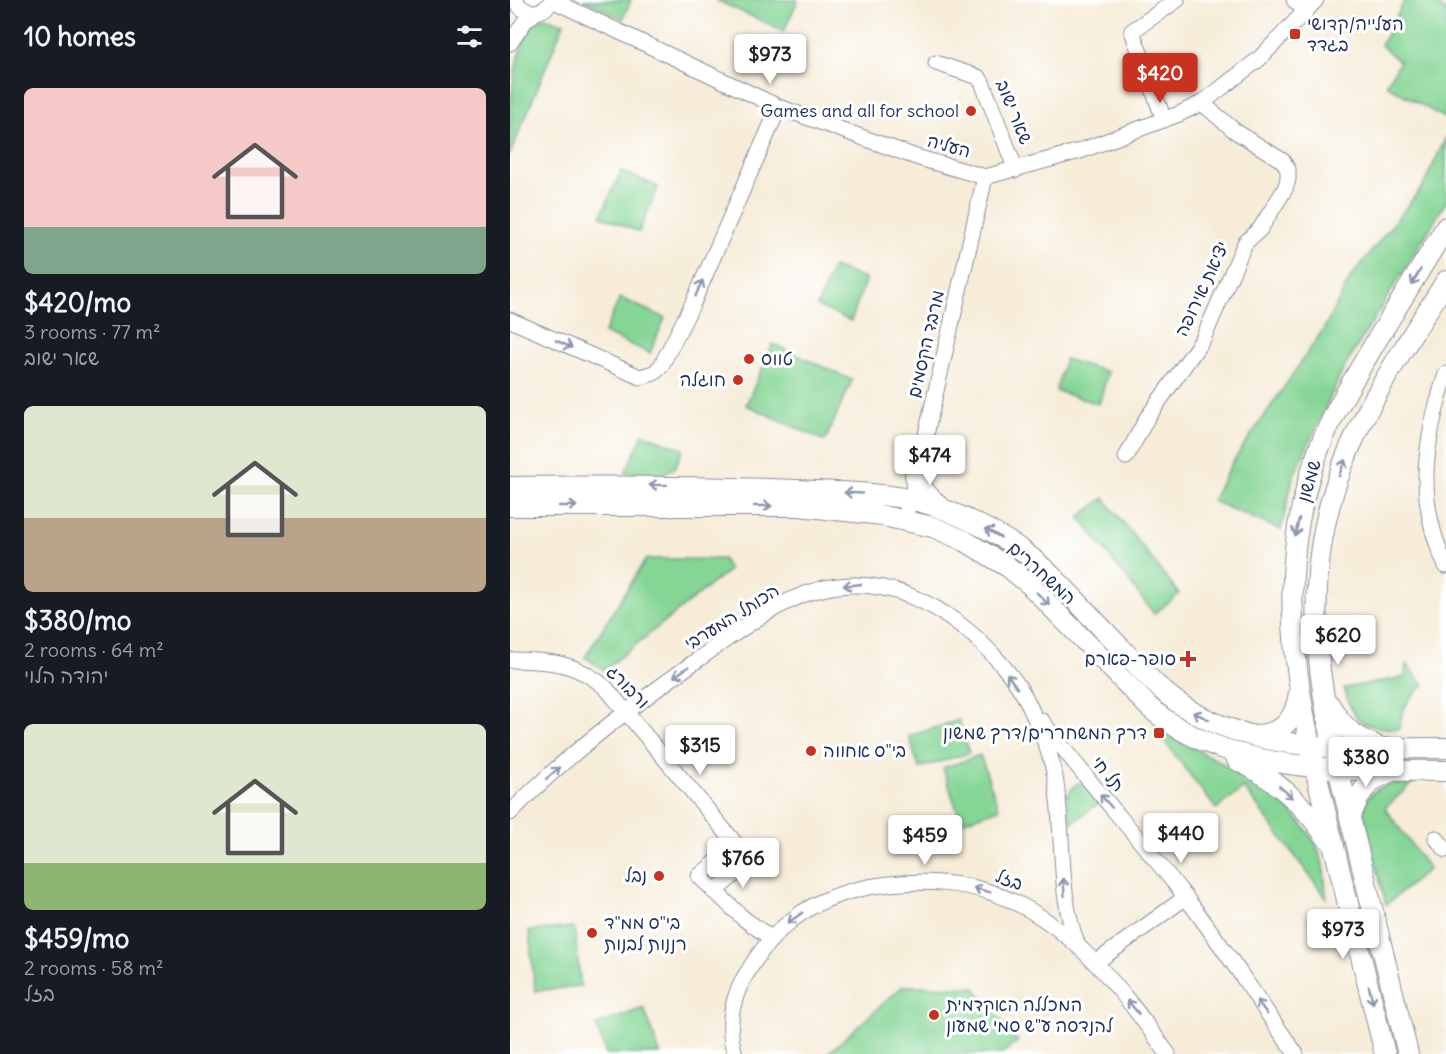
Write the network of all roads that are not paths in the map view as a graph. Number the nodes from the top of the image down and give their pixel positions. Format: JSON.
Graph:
{"nodes":[{"id":1,"x":514,"y":0,"type":"edge"},
{"id":2,"x":552,"y":0,"type":"edge"},
{"id":3,"x":1177,"y":0,"type":"edge"},
{"id":4,"x":1294,"y":0,"type":"edge"},
{"id":5,"x":1311,"y":6,"type":"edge"},
{"id":6,"x":536,"y":12,"type":"junction"},
{"id":7,"x":510,"y":14,"type":"edge"},
{"id":8,"x":510,"y":43,"type":"edge"},
{"id":9,"x":936,"y":63,"type":"dead end"},
{"id":10,"x":1202,"y":103,"type":"junction"},
{"id":11,"x":779,"y":107,"type":"junction"},
{"id":12,"x":1164,"y":120,"type":"junction"},
{"id":13,"x":1016,"y":170,"type":"junction"},
{"id":14,"x":985,"y":177,"type":"junction"},
{"id":15,"x":1446,"y":227,"type":"edge"},
{"id":16,"x":1446,"y":281,"type":"edge"},
{"id":17,"x":510,"y":320,"type":"edge"},
{"id":18,"x":1446,"y":374,"type":"edge"},
{"id":19,"x":1126,"y":458,"type":"dead end"},
{"id":20,"x":915,"y":476,"type":"junction"},
{"id":21,"x":510,"y":487,"type":"edge"},
{"id":22,"x":911,"y":500,"type":"junction"},
{"id":23,"x":510,"y":506,"type":"edge"},
{"id":24,"x":941,"y":508,"type":"junction"},
{"id":25,"x":904,"y":519,"type":"junction"},
{"id":26,"x":1446,"y":566,"type":"edge"},
{"id":27,"x":510,"y":660,"type":"edge"},
{"id":28,"x":1300,"y":685,"type":"junction"},
{"id":29,"x":1322,"y":687,"type":"junction"},
{"id":30,"x":1028,"y":702,"type":"junction"},
{"id":31,"x":626,"y":711,"type":"junction"},
{"id":32,"x":1256,"y":735,"type":"junction"},
{"id":33,"x":1200,"y":741,"type":"junction"},
{"id":34,"x":1310,"y":747,"type":"junction"},
{"id":35,"x":1446,"y":747,"type":"edge"},
{"id":36,"x":1333,"y":748,"type":"junction"},
{"id":37,"x":1383,"y":748,"type":"junction"},
{"id":38,"x":1076,"y":766,"type":"junction"},
{"id":39,"x":1314,"y":767,"type":"junction"},
{"id":40,"x":1338,"y":769,"type":"junction"},
{"id":41,"x":1394,"y":770,"type":"junction"},
{"id":42,"x":1446,"y":771,"type":"edge"},
{"id":43,"x":1057,"y":792,"type":"junction"},
{"id":44,"x":510,"y":813,"type":"edge"},
{"id":45,"x":1350,"y":819,"type":"junction"},
{"id":46,"x":1437,"y":837,"type":"dead end"},
{"id":47,"x":737,"y":845,"type":"junction"},
{"id":48,"x":1446,"y":850,"type":"edge"},
{"id":49,"x":1337,"y":857,"type":"junction"},
{"id":50,"x":714,"y":892,"type":"junction"},
{"id":51,"x":1185,"y":897,"type":"junction"},
{"id":52,"x":772,"y":939,"type":"junction"},
{"id":53,"x":1077,"y":943,"type":"junction"},
{"id":54,"x":1095,"y":963,"type":"junction"},
{"id":55,"x":735,"y":1054,"type":"edge"},
{"id":56,"x":1168,"y":1054,"type":"edge"},
{"id":57,"x":1296,"y":1054,"type":"edge"},
{"id":58,"x":1385,"y":1054,"type":"edge"},
{"id":59,"x":1408,"y":1054,"type":"edge"}],
"edges":[{"from":1,"to":6,"type":"street"},
{"from":1,"to":7,"type":"street"},
{"from":2,"to":6,"type":"street"},
{"from":2,"to":11,"type":"street","name":"העליה"},
{"from":3,"to":12,"type":"street"},
{"from":4,"to":5,"type":"street"},
{"from":5,"to":10,"type":"street","name":"העליה"},
{"from":6,"to":8,"type":"street"},
{"from":9,"to":13,"type":"street","name":"שאר ישוב"},
{"from":10,"to":12,"type":"street","name":"העליה"},
{"from":10,"to":19,"type":"street","name":"יציאת אירופה"},
{"from":11,"to":14,"type":"street","name":"העליה"},
{"from":17,"to":11,"type":"street","one_way":true},
{"from":12,"to":13,"type":"street","name":"העליה"},
{"from":13,"to":14,"type":"street","name":"העליה"},
{"from":14,"to":20,"type":"street","name":"מרבד הקסמים"},
{"from":15,"to":28,"type":"main road","name":"שמשון","one_way":true},
{"from":29,"to":16,"type":"main road","name":"שמשון","one_way":true},
{"from":18,"to":26,"type":"street"},
{"from":20,"to":22,"type":"street","name":"מרבד הקסמים"},
{"from":20,"to":24,"type":"main road"},
{"from":22,"to":21,"type":"main road","name":"המשחררים","one_way":true},
{"from":22,"to":24,"type":"main road","name":"המשחררים"},
{"from":22,"to":25,"type":"street","name":"מרבד הקסמים"},
{"from":23,"to":25,"type":"main road","name":"המשחררים","one_way":true},
{"from":32,"to":24,"type":"main road","name":"המשחררים","one_way":true},
{"from":25,"to":33,"type":"main road","name":"המשחררים","one_way":true},
{"from":27,"to":31,"type":"street","name":"ורבורג"},
{"from":28,"to":32,"type":"main road"},
{"from":28,"to":34,"type":"main road","name":"שמשון"},
{"from":29,"to":36,"type":"main road","name":"שמשון"},
{"from":29,"to":37,"type":"main road"},
{"from":30,"to":31,"type":"street","name":"הכותל המערבי","one_way":true},
{"from":30,"to":38,"type":"street","name":"תל חי"},
{"from":30,"to":43,"type":"street","name":"הכותל המערבי"},
{"from":44,"to":31,"type":"street","name":"הכותל המערבי","one_way":true},
{"from":31,"to":47,"type":"street","name":"ורבורג"},
{"from":32,"to":34,"type":"main road","name":"המשחררים"},
{"from":33,"to":39,"type":"main road","name":"המשחררים"},
{"from":33,"to":49,"type":"main road","one_way":true},
{"from":34,"to":36,"type":"main road","name":"המשחררים"},
{"from":34,"to":39,"type":"main road","name":"שמשון"},
{"from":35,"to":37,"type":"main road","name":"המשחררים"},
{"from":36,"to":37,"type":"main road","name":"המשחררים"},
{"from":36,"to":40,"type":"main road"},
{"from":38,"to":43,"type":"street"},
{"from":51,"to":38,"type":"street","name":"תל חי","one_way":true},
{"from":39,"to":40,"type":"main road","name":"המשחררים"},
{"from":39,"to":49,"type":"main road"},
{"from":40,"to":41,"type":"main road","name":"המשחררים"},
{"from":40,"to":45,"type":"main road"},
{"from":41,"to":42,"type":"main road","name":"המשחררים"},
{"from":41,"to":45,"type":"main road"},
{"from":53,"to":43,"type":"street","name":"הכותל המערבי","one_way":true},
{"from":45,"to":59,"type":"main road"},
{"from":46,"to":48,"type":"street"},
{"from":47,"to":50,"type":"street","name":"ורבורג"},
{"from":47,"to":50,"type":"street"},
{"from":49,"to":58,"type":"main road","one_way":true},
{"from":50,"to":52,"type":"street"},
{"from":51,"to":54,"type":"street"},
{"from":57,"to":51,"type":"street","name":"תל חי","one_way":true},
{"from":53,"to":52,"type":"street","name":"בזל","one_way":true},
{"from":52,"to":55,"type":"street","name":"בזל"},
{"from":53,"to":54,"type":"street","name":"בזל"},
{"from":56,"to":54,"type":"street","name":"בזל","one_way":true}]}
